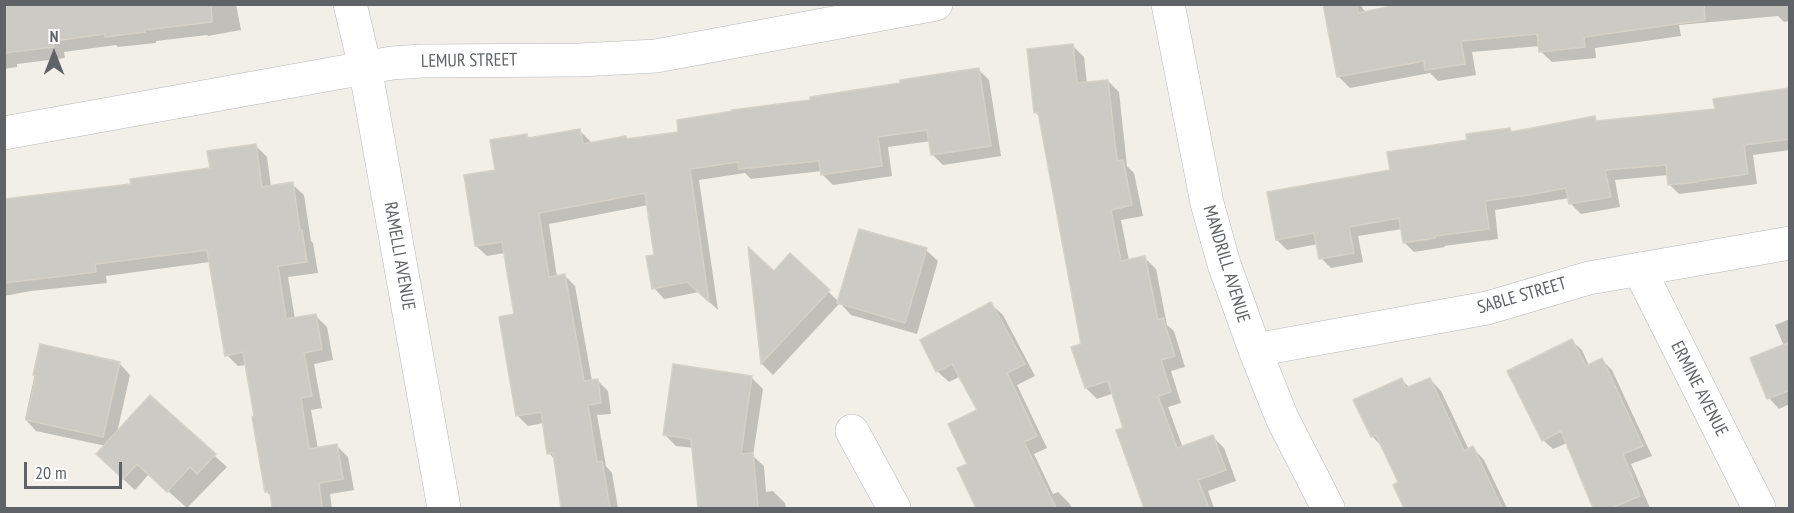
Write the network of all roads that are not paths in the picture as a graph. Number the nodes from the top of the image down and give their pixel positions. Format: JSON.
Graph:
{"nodes":[{"id":1,"x":350,"y":4,"type":"edge"},
{"id":2,"x":936,"y":4,"type":"edge"},
{"id":3,"x":1168,"y":4,"type":"edge"},
{"id":4,"x":832,"y":14,"type":"edge"},
{"id":5,"x":365,"y":67,"type":"junction"},
{"id":6,"x":4,"y":133,"type":"edge"},
{"id":7,"x":1790,"y":243,"type":"edge"},
{"id":8,"x":1639,"y":269,"type":"junction"},
{"id":9,"x":1255,"y":350,"type":"junction"},
{"id":10,"x":852,"y":431,"type":"dead end"},
{"id":11,"x":444,"y":508,"type":"edge"},
{"id":12,"x":894,"y":508,"type":"edge"},
{"id":13,"x":1328,"y":508,"type":"edge"},
{"id":14,"x":1759,"y":508,"type":"edge"}],
"edges":[{"from":1,"to":5,"type":"street","name":"RAMELLI AVENUE"},
{"from":2,"to":4,"type":"street","name":"LEMUR STREET"},
{"from":3,"to":9,"type":"street","name":"MANDRILL AVENUE"},
{"from":4,"to":5,"type":"street","name":"LEMUR STREET"},
{"from":5,"to":6,"type":"street","name":"LEMUR STREET"},
{"from":5,"to":11,"type":"street","name":"RAMELLI AVENUE"},
{"from":7,"to":8,"type":"street","name":"SABLE STREET"},
{"from":8,"to":9,"type":"street","name":"SABLE STREET"},
{"from":8,"to":14,"type":"street","name":"ERMINE AVENUE"},
{"from":9,"to":13,"type":"street","name":"MANDRILL AVENUE"},
{"from":10,"to":12,"type":"street"}]}
